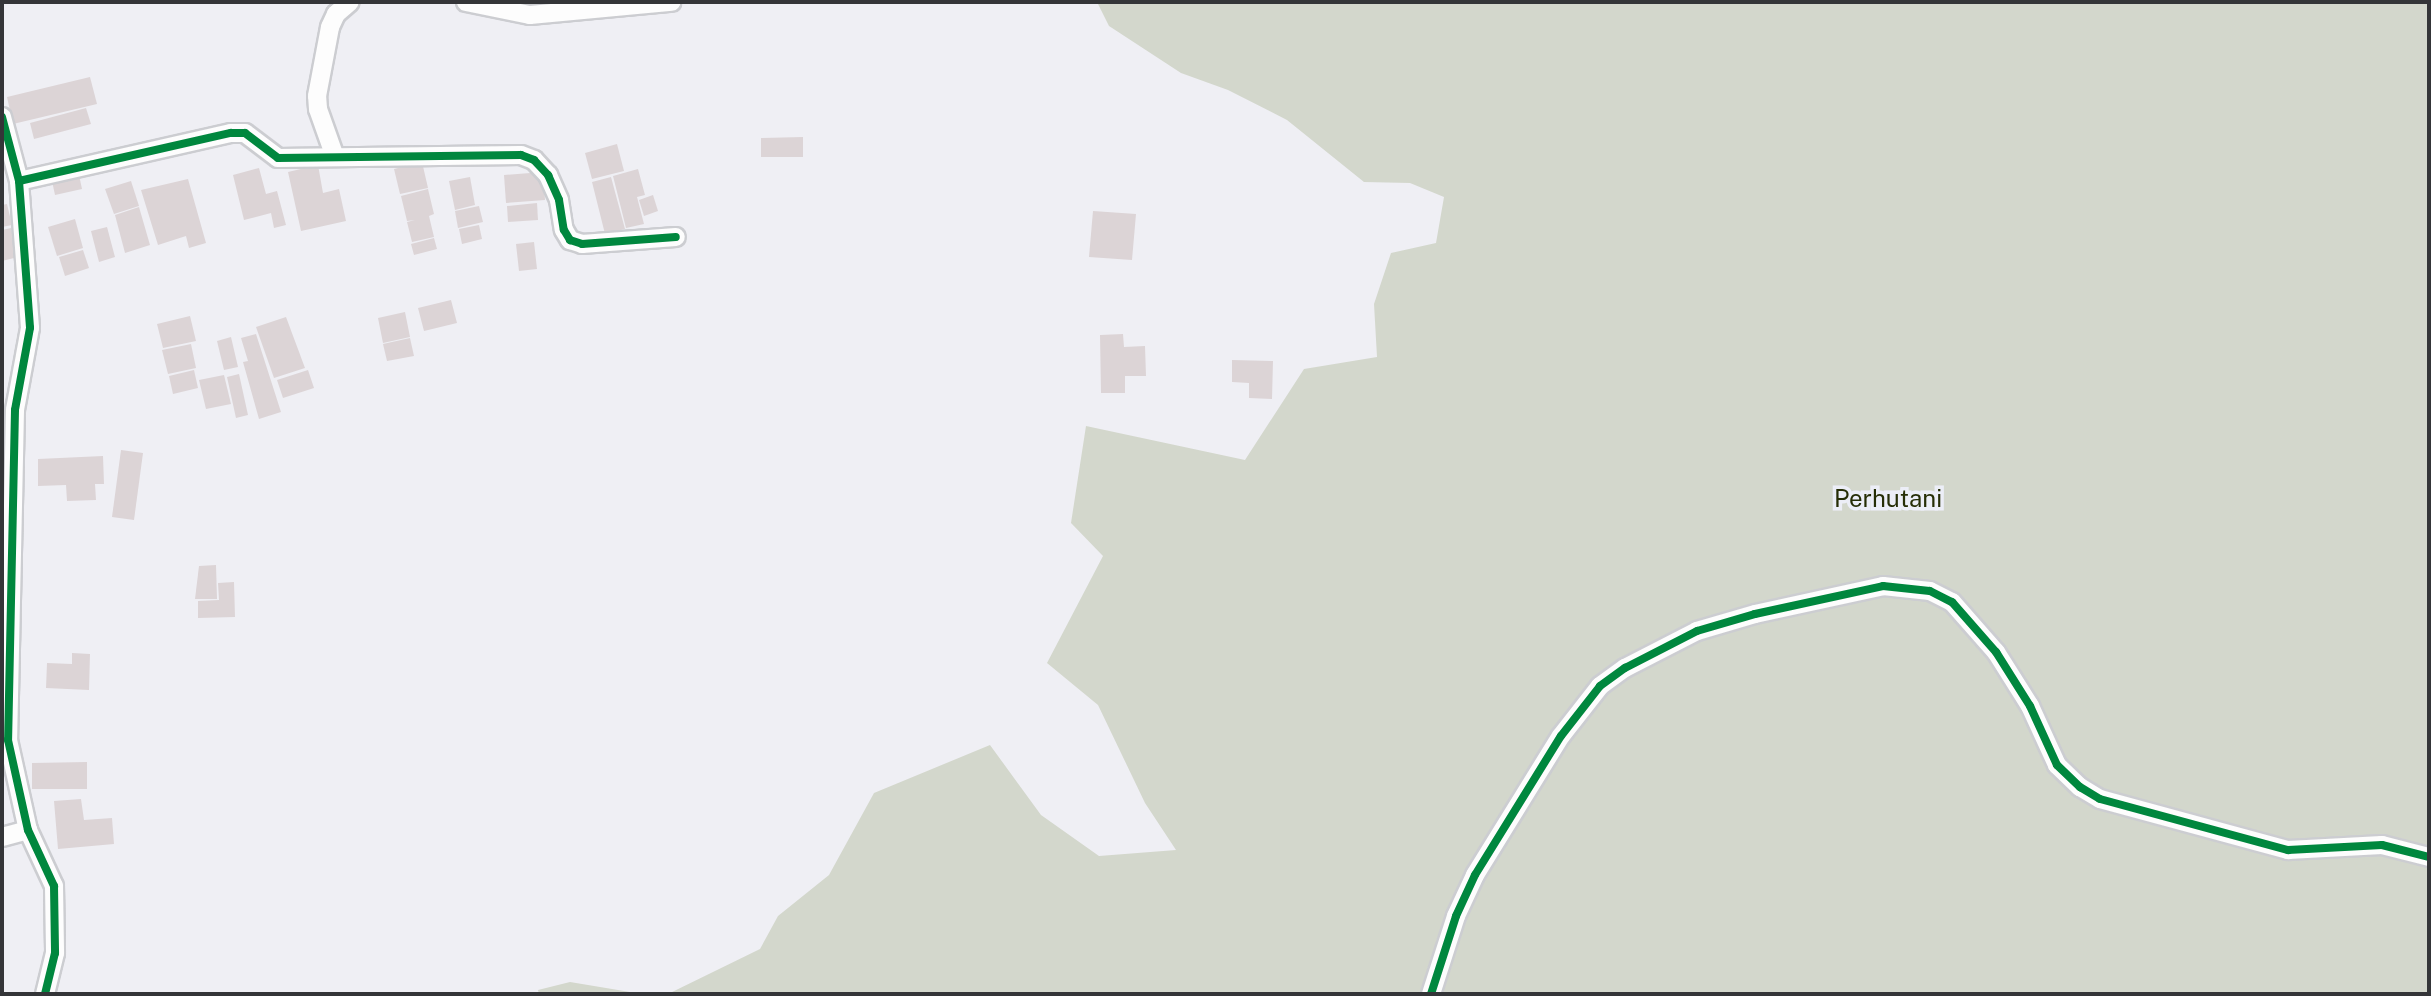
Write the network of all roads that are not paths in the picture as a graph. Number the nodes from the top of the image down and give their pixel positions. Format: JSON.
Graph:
{"nodes":[{"id":1,"x":350,"y":2,"type":"edge"},
{"id":2,"x":466,"y":2,"type":"edge"},
{"id":3,"x":671,"y":2,"type":"edge"},
{"id":4,"x":2,"y":117,"type":"edge"},
{"id":5,"x":335,"y":157,"type":"junction"},
{"id":6,"x":19,"y":181,"type":"junction"},
{"id":7,"x":676,"y":237,"type":"dead end"},
{"id":8,"x":9,"y":410,"type":"edge"},
{"id":9,"x":28,"y":830,"type":"junction"},
{"id":10,"x":2,"y":837,"type":"edge"},
{"id":11,"x":2429,"y":857,"type":"edge"},
{"id":12,"x":45,"y":994,"type":"edge"},
{"id":13,"x":1431,"y":994,"type":"edge"}],
"edges":[{"from":1,"to":5,"type":"street"},
{"from":2,"to":3,"type":"street"},
{"from":4,"to":6,"type":"street"},
{"from":5,"to":6,"type":"street"},
{"from":5,"to":7,"type":"street"},
{"from":6,"to":8,"type":"street"},
{"from":8,"to":9,"type":"street"},
{"from":9,"to":10,"type":"street"},
{"from":9,"to":12,"type":"street"},
{"from":11,"to":13,"type":"street"}]}
